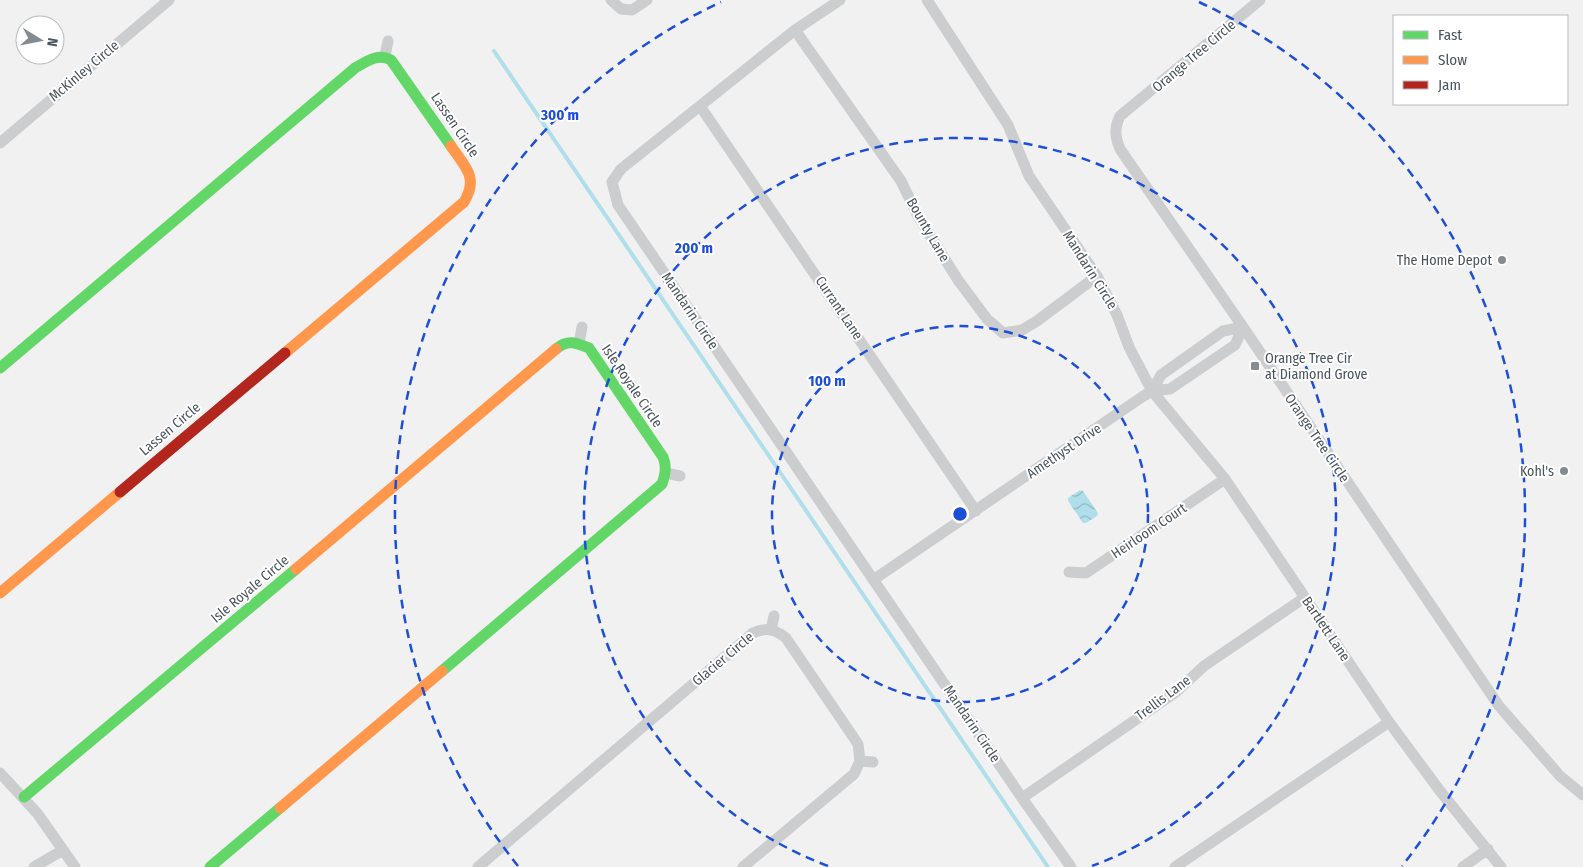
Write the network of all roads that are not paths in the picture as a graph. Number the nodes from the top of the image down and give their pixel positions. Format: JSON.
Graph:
{"nodes":[{"id":1,"x":169,"y":0,"type":"edge"},
{"id":2,"x":611,"y":0,"type":"edge"},
{"id":3,"x":647,"y":0,"type":"edge"},
{"id":4,"x":840,"y":0,"type":"edge"},
{"id":5,"x":927,"y":0,"type":"edge"},
{"id":6,"x":1260,"y":0,"type":"edge"},
{"id":7,"x":795,"y":30,"type":"junction"},
{"id":8,"x":388,"y":41,"type":"dead end"},
{"id":9,"x":385,"y":56,"type":"junction"},
{"id":10,"x":700,"y":106,"type":"junction"},
{"id":11,"x":0,"y":143,"type":"edge"},
{"id":12,"x":1097,"y":276,"type":"junction"},
{"id":13,"x":582,"y":326,"type":"dead end"},
{"id":14,"x":1243,"y":327,"type":"junction"},
{"id":15,"x":579,"y":344,"type":"junction"},
{"id":16,"x":0,"y":368,"type":"edge"},
{"id":17,"x":1152,"y":391,"type":"junction"},
{"id":18,"x":666,"y":473,"type":"junction"},
{"id":19,"x":680,"y":476,"type":"dead end"},
{"id":20,"x":1225,"y":479,"type":"junction"},
{"id":21,"x":976,"y":511,"type":"junction"},
{"id":22,"x":1069,"y":572,"type":"dead end"},
{"id":23,"x":873,"y":580,"type":"junction"},
{"id":24,"x":0,"y":593,"type":"edge"},
{"id":25,"x":1304,"y":598,"type":"junction"},
{"id":26,"x":774,"y":616,"type":"dead end"},
{"id":27,"x":771,"y":630,"type":"junction"},
{"id":28,"x":1389,"y":722,"type":"junction"},
{"id":29,"x":860,"y":762,"type":"junction"},
{"id":30,"x":873,"y":762,"type":"dead end"},
{"id":31,"x":0,"y":773,"type":"edge"},
{"id":32,"x":1583,"y":795,"type":"edge"},
{"id":33,"x":24,"y":797,"type":"junction"},
{"id":34,"x":1022,"y":798,"type":"junction"},
{"id":35,"x":1488,"y":849,"type":"junction"},
{"id":36,"x":63,"y":850,"type":"junction"},
{"id":37,"x":34,"y":867,"type":"edge"},
{"id":38,"x":75,"y":867,"type":"edge"},
{"id":39,"x":210,"y":867,"type":"edge"},
{"id":40,"x":478,"y":867,"type":"edge"},
{"id":41,"x":742,"y":867,"type":"edge"},
{"id":42,"x":1071,"y":867,"type":"edge"},
{"id":43,"x":1175,"y":867,"type":"edge"},
{"id":44,"x":1463,"y":867,"type":"edge"},
{"id":45,"x":1501,"y":867,"type":"edge"}],
"edges":[{"from":1,"to":11,"type":"street","name":"McKinley Circle"},
{"from":2,"to":3,"type":"street"},
{"from":4,"to":7,"type":"street","name":"Mandarin Circle"},
{"from":5,"to":12,"type":"street","name":"Mandarin Circle"},
{"from":6,"to":14,"type":"street","name":"Orange Tree Circle"},
{"from":7,"to":10,"type":"street","name":"Mandarin Circle"},
{"from":7,"to":12,"type":"street","name":"Bounty Lane"},
{"from":8,"to":9,"type":"street"},
{"from":9,"to":16,"type":"street"},
{"from":9,"to":24,"type":"street","name":"Lassen Circle"},
{"from":10,"to":21,"type":"street","name":"Currant Lane"},
{"from":10,"to":23,"type":"street","name":"Mandarin Circle"},
{"from":12,"to":17,"type":"street","name":"Mandarin Circle"},
{"from":13,"to":15,"type":"street"},
{"from":14,"to":17,"type":"street","name":"Amethyst Drive"},
{"from":14,"to":17,"type":"street","name":"Amethyst Drive"},
{"from":14,"to":32,"type":"street","name":"Orange Tree Circle"},
{"from":15,"to":18,"type":"street","name":"Isle Royale Circle"},
{"from":15,"to":33,"type":"street","name":"Isle Royale Circle"},
{"from":17,"to":20,"type":"street","name":"Bartlett Lane"},
{"from":17,"to":21,"type":"street","name":"Amethyst Drive"},
{"from":18,"to":19,"type":"street"},
{"from":18,"to":39,"type":"street"},
{"from":20,"to":22,"type":"street","name":"Heirloom Court"},
{"from":20,"to":25,"type":"street","name":"Bartlett Lane"},
{"from":21,"to":23,"type":"street"},
{"from":23,"to":34,"type":"street","name":"Mandarin Circle"},
{"from":25,"to":28,"type":"street","name":"Bartlett Lane"},
{"from":25,"to":34,"type":"street","name":"Trellis Lane"},
{"from":26,"to":27,"type":"street"},
{"from":27,"to":29,"type":"street","name":"Glacier Circle"},
{"from":27,"to":40,"type":"street","name":"Glacier Circle"},
{"from":28,"to":35,"type":"street","name":"Bartlett Lane"},
{"from":28,"to":43,"type":"street"},
{"from":29,"to":30,"type":"street"},
{"from":29,"to":41,"type":"street"},
{"from":31,"to":33,"type":"street"},
{"from":33,"to":36,"type":"street"},
{"from":34,"to":42,"type":"street","name":"Mandarin Circle"},
{"from":35,"to":44,"type":"street"},
{"from":35,"to":45,"type":"street","name":"Bartlett Lane"},
{"from":36,"to":37,"type":"street"},
{"from":36,"to":38,"type":"street"}]}
